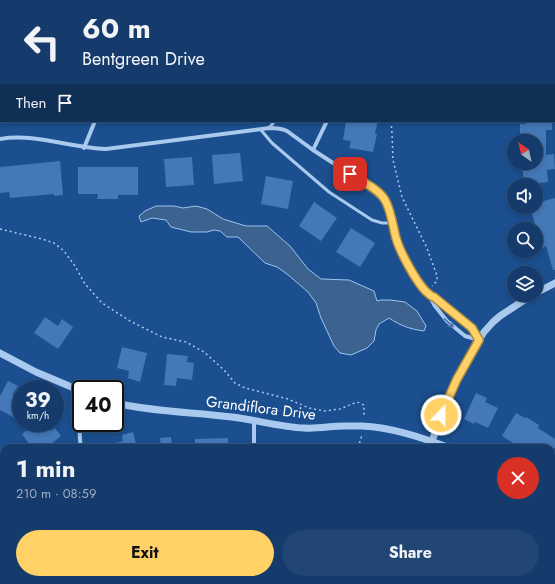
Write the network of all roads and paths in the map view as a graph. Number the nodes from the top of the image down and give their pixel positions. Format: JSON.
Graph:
{"nodes":[{"id":1,"x":95,"y":122,"type":"edge"},
{"id":2,"x":274,"y":122,"type":"edge"},
{"id":3,"x":327,"y":122,"type":"edge"},
{"id":4,"x":391,"y":122,"type":"edge"},
{"id":5,"x":269,"y":128,"type":"junction"},
{"id":6,"x":261,"y":130,"type":"junction"},
{"id":7,"x":0,"y":140,"type":"edge"},
{"id":8,"x":84,"y":148,"type":"junction"},
{"id":9,"x":313,"y":150,"type":"junction"},
{"id":10,"x":392,"y":223,"type":"junction"},
{"id":11,"x":0,"y":229,"type":"edge"},
{"id":12,"x":555,"y":283,"type":"edge"},
{"id":13,"x":543,"y":289,"type":"edge"},
{"id":14,"x":426,"y":291,"type":"junction"},
{"id":15,"x":429,"y":295,"type":"junction"},
{"id":16,"x":521,"y":302,"type":"edge"},
{"id":17,"x":479,"y":340,"type":"junction"},
{"id":18,"x":0,"y":353,"type":"edge"},
{"id":19,"x":72,"y":387,"type":"edge"},
{"id":20,"x":124,"y":405,"type":"edge"},
{"id":21,"x":254,"y":420,"type":"junction"},
{"id":22,"x":364,"y":426,"type":"junction"},
{"id":23,"x":79,"y":432,"type":"edge"},
{"id":24,"x":432,"y":441,"type":"junction"},
{"id":25,"x":80,"y":444,"type":"edge"},
{"id":26,"x":254,"y":444,"type":"edge"},
{"id":27,"x":360,"y":444,"type":"edge"},
{"id":28,"x":440,"y":444,"type":"edge"}],
"edges":[{"from":1,"to":8,"type":"street"},
{"from":2,"to":5,"type":"lane"},
{"from":3,"to":9,"type":"street"},
{"from":4,"to":14,"type":"path"},
{"from":5,"to":6,"type":"street"},
{"from":5,"to":9,"type":"street"},
{"from":6,"to":8,"type":"street"},
{"from":6,"to":10,"type":"lane"},
{"from":7,"to":8,"type":"street"},
{"from":9,"to":10,"type":"street"},
{"from":10,"to":14,"type":"street"},
{"from":11,"to":22,"type":"path"},
{"from":12,"to":13,"type":"street"},
{"from":14,"to":15,"type":"street"},
{"from":15,"to":17,"type":"street"},
{"from":15,"to":17,"type":"street","one_way":true},
{"from":16,"to":17,"type":"street"},
{"from":17,"to":24,"type":"street"},
{"from":18,"to":19,"type":"street"},
{"from":20,"to":21,"type":"street","name":"Grandiflora Drive"},
{"from":21,"to":22,"type":"street","name":"Grandiflora Drive"},
{"from":21,"to":26,"type":"street"},
{"from":22,"to":24,"type":"street","name":"Grandiflora Drive"},
{"from":22,"to":27,"type":"path"},
{"from":23,"to":25,"type":"street"},
{"from":24,"to":28,"type":"street","name":"Grandiflora Drive"}]}
